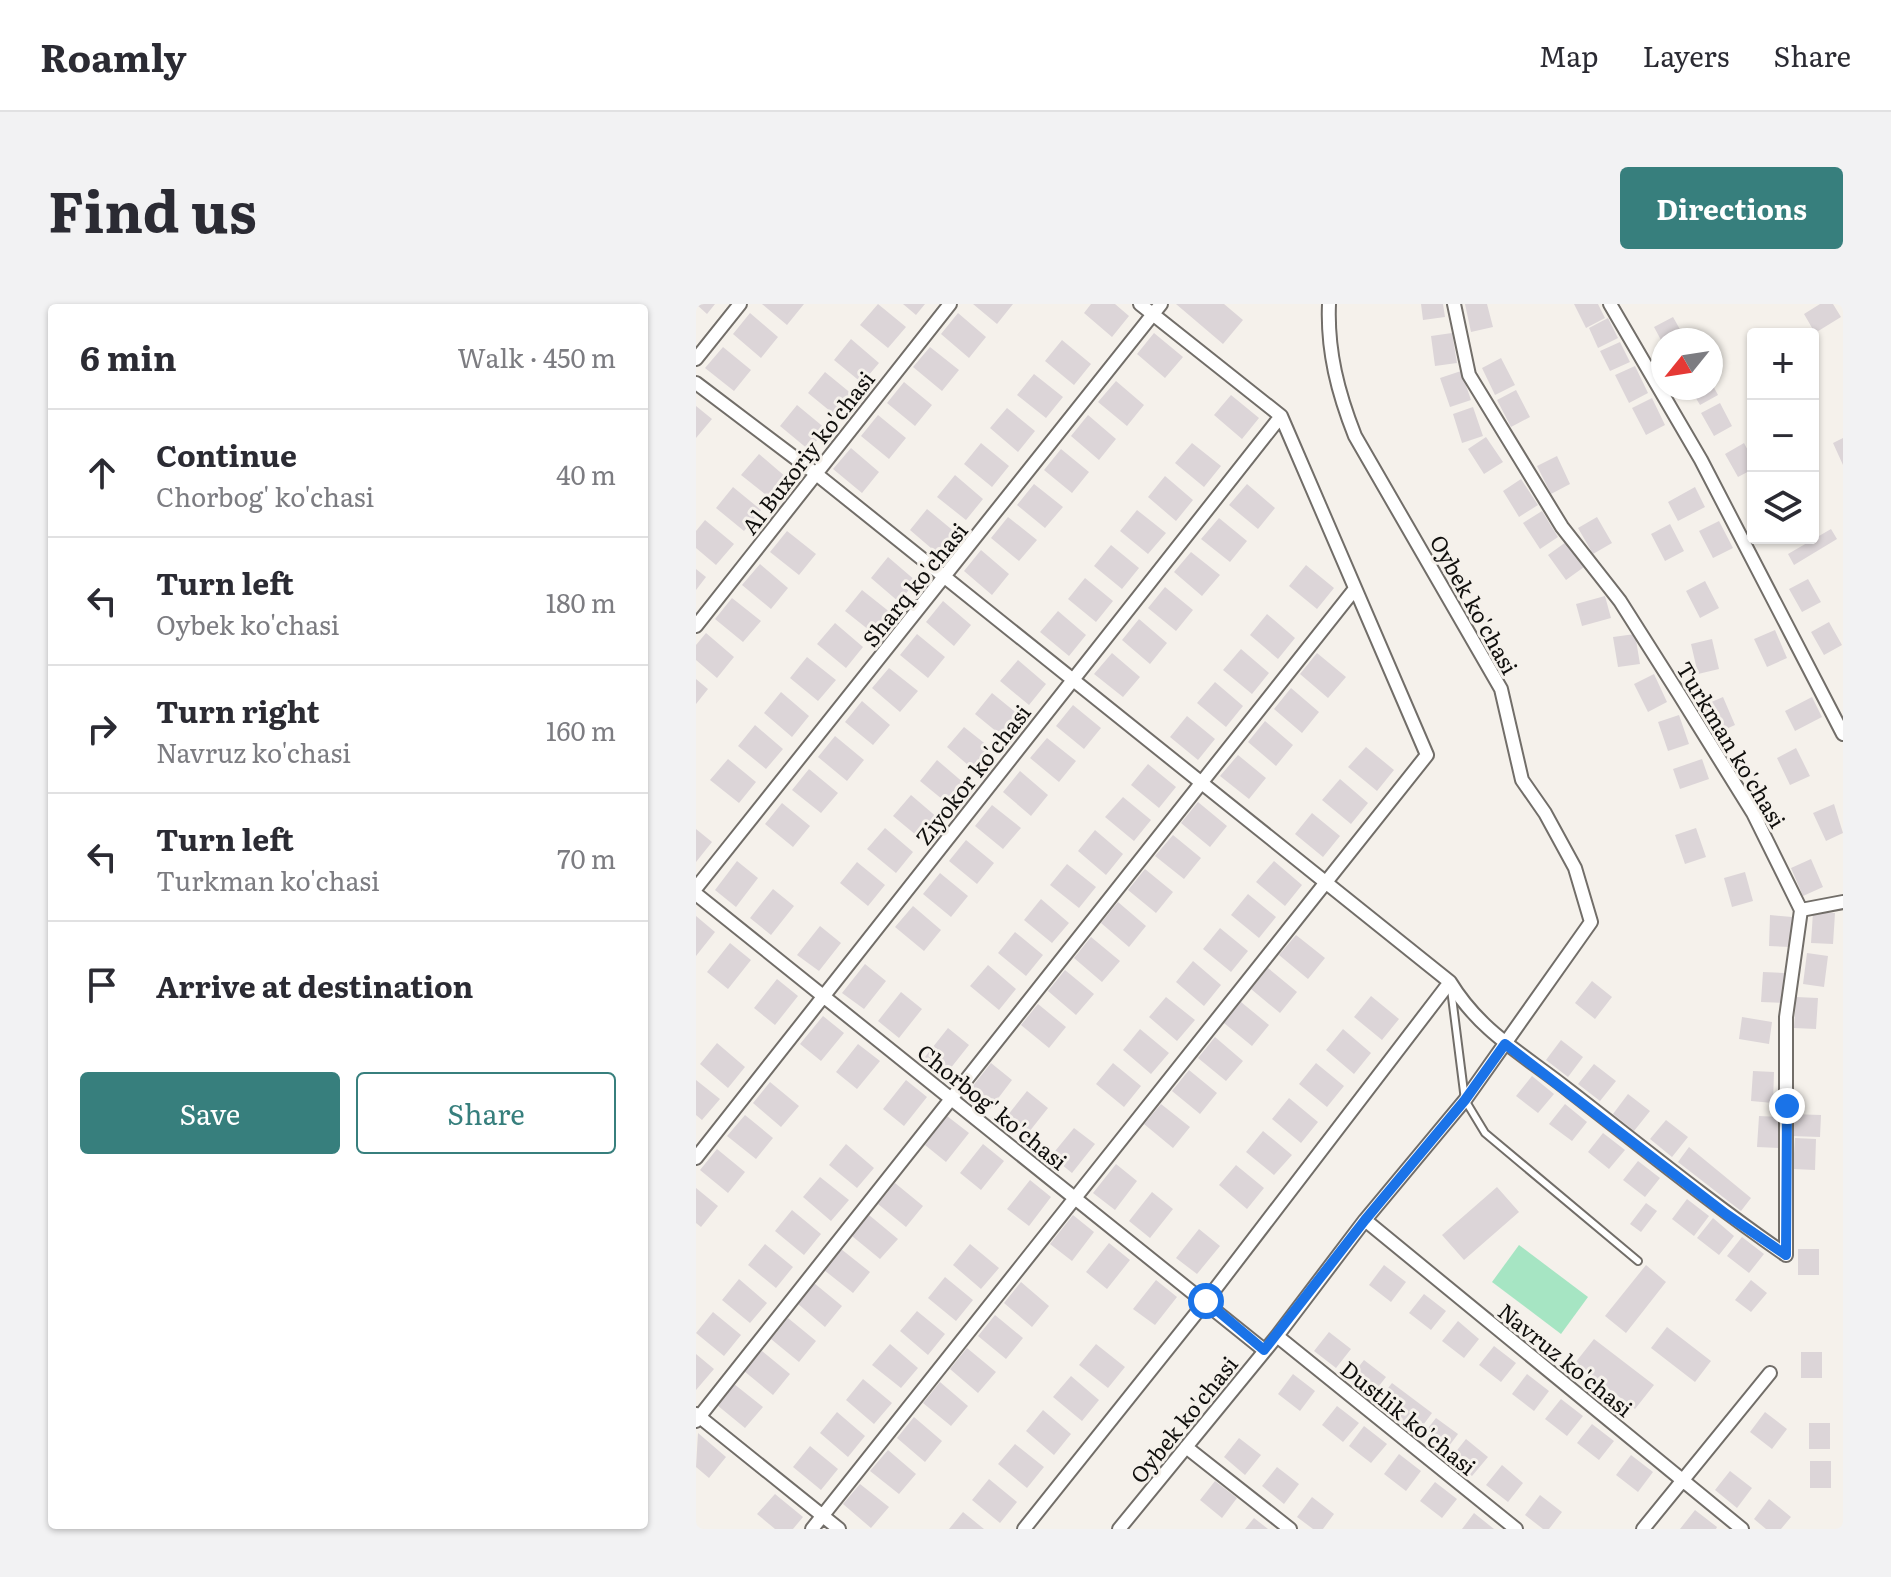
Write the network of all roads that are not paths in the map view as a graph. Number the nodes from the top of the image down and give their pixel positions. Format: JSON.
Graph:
{"nodes":[{"id":1,"x":740,"y":304,"type":"edge"},
{"id":2,"x":950,"y":304,"type":"edge"},
{"id":3,"x":1140,"y":304,"type":"edge"},
{"id":4,"x":1329,"y":304,"type":"edge"},
{"id":5,"x":1454,"y":304,"type":"edge"},
{"id":6,"x":1610,"y":304,"type":"edge"},
{"id":7,"x":1157,"y":309,"type":"edge"},
{"id":8,"x":696,"y":359,"type":"edge"},
{"id":9,"x":696,"y":383,"type":"edge"},
{"id":10,"x":1281,"y":416,"type":"junction"},
{"id":11,"x":815,"y":473,"type":"junction"},
{"id":12,"x":944,"y":579,"type":"junction"},
{"id":13,"x":1354,"y":590,"type":"junction"},
{"id":14,"x":696,"y":626,"type":"edge"},
{"id":15,"x":1072,"y":680,"type":"junction"},
{"id":16,"x":1843,"y":734,"type":"edge"},
{"id":17,"x":1201,"y":784,"type":"junction"},
{"id":18,"x":1324,"y":882,"type":"junction"},
{"id":19,"x":696,"y":888,"type":"edge"},
{"id":20,"x":696,"y":894,"type":"edge"},
{"id":21,"x":1843,"y":902,"type":"edge"},
{"id":22,"x":1801,"y":910,"type":"junction"},
{"id":23,"x":1450,"y":982,"type":"junction"},
{"id":24,"x":824,"y":996,"type":"junction"},
{"id":25,"x":1505,"y":1044,"type":"junction"},
{"id":26,"x":950,"y":1098,"type":"junction"},
{"id":27,"x":1465,"y":1100,"type":"junction"},
{"id":28,"x":696,"y":1158,"type":"edge"},
{"id":29,"x":1074,"y":1196,"type":"junction"},
{"id":30,"x":1365,"y":1220,"type":"junction"},
{"id":31,"x":1638,"y":1261,"type":"dead end"},
{"id":32,"x":1206,"y":1301,"type":"junction"},
{"id":33,"x":1277,"y":1336,"type":"junction"},
{"id":34,"x":1264,"y":1350,"type":"junction"},
{"id":35,"x":1770,"y":1373,"type":"dead end"},
{"id":36,"x":697,"y":1417,"type":"edge"},
{"id":37,"x":1186,"y":1447,"type":"junction"},
{"id":38,"x":1683,"y":1480,"type":"junction"},
{"id":39,"x":823,"y":1515,"type":"junction"},
{"id":40,"x":812,"y":1529,"type":"edge"},
{"id":41,"x":839,"y":1529,"type":"edge"},
{"id":42,"x":1024,"y":1529,"type":"edge"},
{"id":43,"x":1119,"y":1529,"type":"edge"},
{"id":44,"x":1290,"y":1529,"type":"edge"},
{"id":45,"x":1516,"y":1529,"type":"edge"},
{"id":46,"x":1643,"y":1529,"type":"edge"},
{"id":47,"x":1742,"y":1529,"type":"edge"}],
"edges":[{"from":1,"to":8,"type":"street"},
{"from":2,"to":11,"type":"street","name":"Al Buxoriy ko'chasi"},
{"from":3,"to":7,"type":"street"},
{"from":4,"to":25,"type":"street","name":"Oybek ko'chasi"},
{"from":5,"to":22,"type":"street","name":"Turkman ko'chasi"},
{"from":6,"to":16,"type":"street"},
{"from":7,"to":10,"type":"street"},
{"from":7,"to":12,"type":"street","name":"Sharq ko'chasi"},
{"from":9,"to":11,"type":"street"},
{"from":10,"to":13,"type":"street"},
{"from":10,"to":15,"type":"street","name":"Ziyokor ko'chasi"},
{"from":11,"to":12,"type":"street"},
{"from":11,"to":14,"type":"street","name":"Al Buxoriy ko'chasi"},
{"from":12,"to":15,"type":"street"},
{"from":12,"to":19,"type":"street","name":"Sharq ko'chasi"},
{"from":13,"to":17,"type":"street"},
{"from":13,"to":18,"type":"street"},
{"from":15,"to":17,"type":"street"},
{"from":15,"to":24,"type":"street","name":"Ziyokor ko'chasi"},
{"from":17,"to":18,"type":"street"},
{"from":17,"to":26,"type":"street"},
{"from":18,"to":23,"type":"street"},
{"from":18,"to":29,"type":"street"},
{"from":20,"to":24,"type":"street","name":"Chorbog' ko'chasi"},
{"from":21,"to":22,"type":"street"},
{"from":22,"to":25,"type":"street"},
{"from":23,"to":25,"type":"street"},
{"from":23,"to":27,"type":"lane"},
{"from":23,"to":32,"type":"street"},
{"from":24,"to":26,"type":"street","name":"Chorbog' ko'chasi"},
{"from":24,"to":28,"type":"street","name":"Ziyokor ko'chasi"},
{"from":25,"to":27,"type":"street","name":"Oybek ko'chasi"},
{"from":26,"to":29,"type":"street","name":"Chorbog' ko'chasi"},
{"from":26,"to":36,"type":"street"},
{"from":27,"to":30,"type":"street","name":"Oybek ko'chasi"},
{"from":27,"to":31,"type":"lane"},
{"from":29,"to":32,"type":"street","name":"Chorbog' ko'chasi"},
{"from":29,"to":39,"type":"street"},
{"from":30,"to":33,"type":"street","name":"Oybek ko'chasi"},
{"from":30,"to":38,"type":"street","name":"Navruz ko'chasi"},
{"from":32,"to":34,"type":"street","name":"Chorbog' ko'chasi"},
{"from":32,"to":42,"type":"street"},
{"from":33,"to":34,"type":"street","name":"Oybek ko'chasi"},
{"from":33,"to":45,"type":"street","name":"Dustlik ko'chasi"},
{"from":34,"to":37,"type":"street","name":"Oybek ko'chasi"},
{"from":35,"to":38,"type":"street"},
{"from":36,"to":39,"type":"street"},
{"from":37,"to":43,"type":"street","name":"Oybek ko'chasi"},
{"from":37,"to":44,"type":"street"},
{"from":38,"to":46,"type":"street"},
{"from":38,"to":47,"type":"street","name":"Navruz ko'chasi"},
{"from":39,"to":40,"type":"street"},
{"from":39,"to":41,"type":"street"}]}
